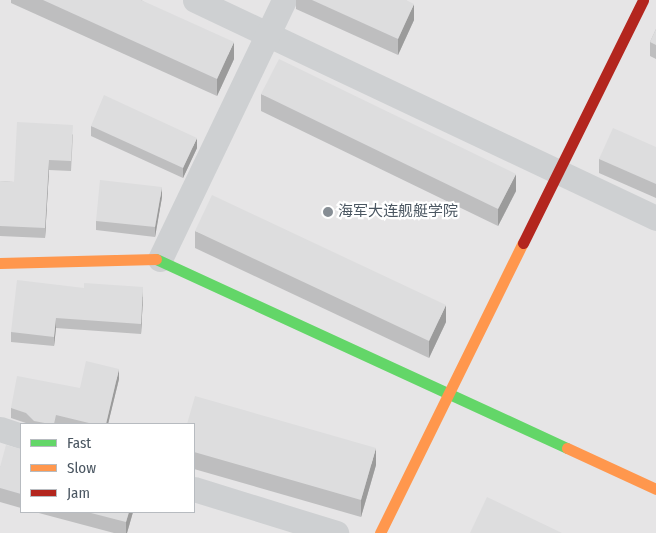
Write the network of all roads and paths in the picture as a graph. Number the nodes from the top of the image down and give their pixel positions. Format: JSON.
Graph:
{"nodes":[{"id":1,"x":195,"y":0,"type":"edge"},
{"id":2,"x":284,"y":0,"type":"edge"},
{"id":3,"x":643,"y":0,"type":"edge"},
{"id":4,"x":268,"y":34,"type":"junction"},
{"id":5,"x":558,"y":172,"type":"junction"},
{"id":6,"x":656,"y":218,"type":"edge"},
{"id":7,"x":160,"y":260,"type":"junction"},
{"id":8,"x":0,"y":263,"type":"edge"},
{"id":9,"x":449,"y":393,"type":"junction"},
{"id":10,"x":0,"y":429,"type":"edge"},
{"id":11,"x":20,"y":436,"type":"edge"},
{"id":12,"x":195,"y":489,"type":"edge"},
{"id":13,"x":656,"y":489,"type":"edge"},
{"id":14,"x":336,"y":533,"type":"edge"},
{"id":15,"x":380,"y":533,"type":"edge"}],
"edges":[{"from":1,"to":4,"type":"street"},
{"from":2,"to":4,"type":"street"},
{"from":3,"to":5,"type":"street"},
{"from":4,"to":5,"type":"street"},
{"from":4,"to":7,"type":"street"},
{"from":5,"to":6,"type":"street"},
{"from":5,"to":9,"type":"street"},
{"from":7,"to":8,"type":"street"},
{"from":7,"to":9,"type":"street"},
{"from":9,"to":13,"type":"street"},
{"from":9,"to":15,"type":"street"},
{"from":10,"to":11,"type":"street"},
{"from":12,"to":14,"type":"street"}]}
